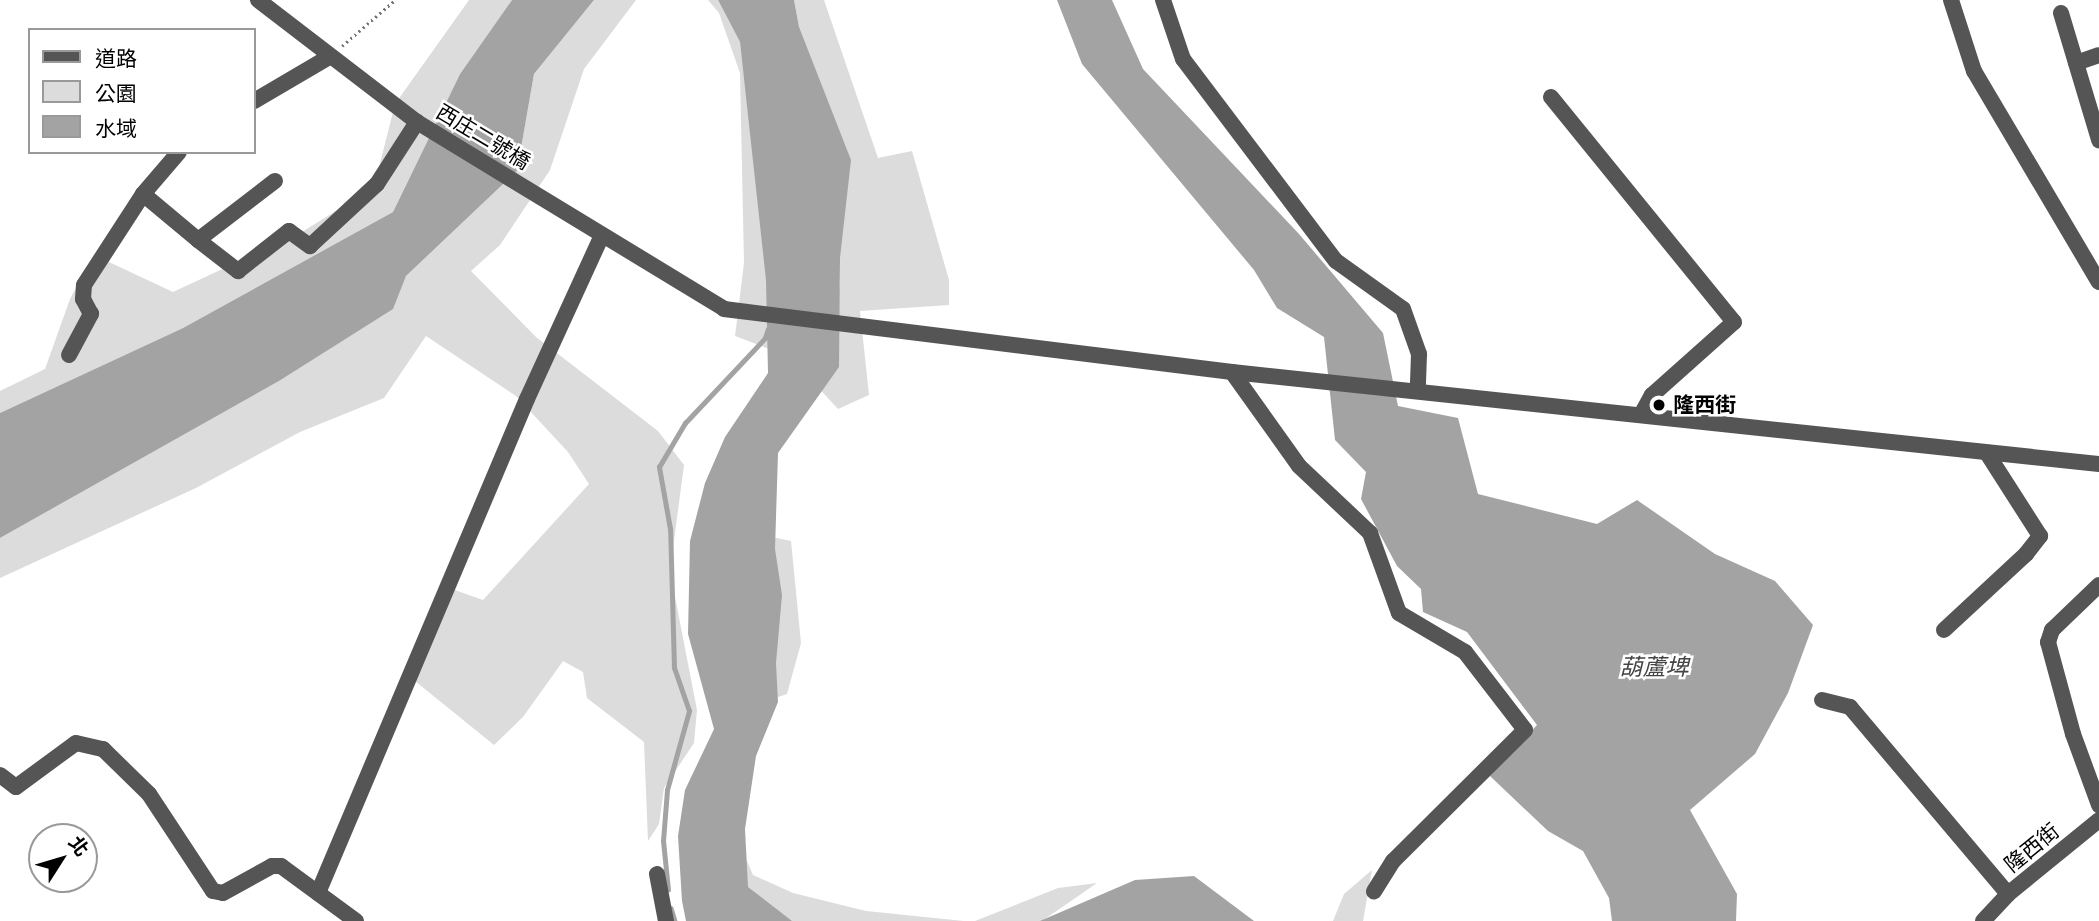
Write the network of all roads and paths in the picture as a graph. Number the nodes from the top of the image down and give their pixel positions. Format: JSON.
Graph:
{"nodes":[{"id":1,"x":258,"y":0,"type":"edge"},
{"id":2,"x":394,"y":0,"type":"edge"},
{"id":3,"x":1163,"y":0,"type":"edge"},
{"id":4,"x":1951,"y":0,"type":"edge"},
{"id":5,"x":2061,"y":13,"type":"dead end"},
{"id":6,"x":2099,"y":55,"type":"edge"},
{"id":7,"x":329,"y":57,"type":"junction"},
{"id":8,"x":2076,"y":63,"type":"junction"},
{"id":9,"x":1551,"y":97,"type":"dead end"},
{"id":10,"x":256,"y":100,"type":"edge"},
{"id":11,"x":417,"y":122,"type":"junction"},
{"id":12,"x":2099,"y":140,"type":"edge"},
{"id":13,"x":171,"y":154,"type":"edge"},
{"id":14,"x":275,"y":181,"type":"dead end"},
{"id":15,"x":143,"y":194,"type":"junction"},
{"id":16,"x":602,"y":235,"type":"junction"},
{"id":17,"x":198,"y":240,"type":"junction"},
{"id":18,"x":2099,"y":282,"type":"edge"},
{"id":19,"x":69,"y":355,"type":"dead end"},
{"id":20,"x":1232,"y":372,"type":"junction"},
{"id":21,"x":1418,"y":391,"type":"junction"},
{"id":22,"x":1642,"y":413,"type":"junction"},
{"id":23,"x":1987,"y":453,"type":"junction"},
{"id":24,"x":2099,"y":464,"type":"edge"},
{"id":25,"x":2099,"y":585,"type":"edge"},
{"id":26,"x":1944,"y":629,"type":"dead end"},
{"id":27,"x":1822,"y":700,"type":"dead end"},
{"id":28,"x":0,"y":775,"type":"edge"},
{"id":29,"x":2099,"y":805,"type":"edge"},
{"id":30,"x":2099,"y":820,"type":"edge"},
{"id":31,"x":657,"y":874,"type":"dead end"},
{"id":32,"x":1374,"y":892,"type":"dead end"},
{"id":33,"x":318,"y":893,"type":"junction"},
{"id":34,"x":2008,"y":894,"type":"junction"},
{"id":35,"x":356,"y":921,"type":"edge"},
{"id":36,"x":666,"y":921,"type":"edge"},
{"id":37,"x":1983,"y":921,"type":"edge"}],
"edges":[{"from":1,"to":7,"type":"street","name":"西庄二號橋"},
{"from":2,"to":7,"type":"path"},
{"from":3,"to":21,"type":"street"},
{"from":4,"to":18,"type":"street"},
{"from":5,"to":8,"type":"street"},
{"from":6,"to":8,"type":"street"},
{"from":7,"to":10,"type":"street"},
{"from":7,"to":11,"type":"street","name":"西庄二號橋"},
{"from":8,"to":12,"type":"street"},
{"from":9,"to":22,"type":"street"},
{"from":11,"to":16,"type":"street","name":"西庄二號橋"},
{"from":11,"to":17,"type":"street"},
{"from":13,"to":15,"type":"street"},
{"from":14,"to":17,"type":"street"},
{"from":15,"to":17,"type":"street"},
{"from":15,"to":19,"type":"street"},
{"from":16,"to":20,"type":"street","name":"西庄二號橋"},
{"from":16,"to":33,"type":"street"},
{"from":20,"to":21,"type":"street","name":"西庄二號橋"},
{"from":20,"to":32,"type":"street"},
{"from":21,"to":22,"type":"street"},
{"from":22,"to":23,"type":"street"},
{"from":23,"to":24,"type":"street"},
{"from":23,"to":26,"type":"street"},
{"from":25,"to":29,"type":"street"},
{"from":27,"to":34,"type":"street","name":"隆西街"},
{"from":28,"to":33,"type":"street"},
{"from":30,"to":34,"type":"street","name":"隆西街"},
{"from":31,"to":36,"type":"street"},
{"from":33,"to":35,"type":"street"},
{"from":34,"to":37,"type":"street"}]}
